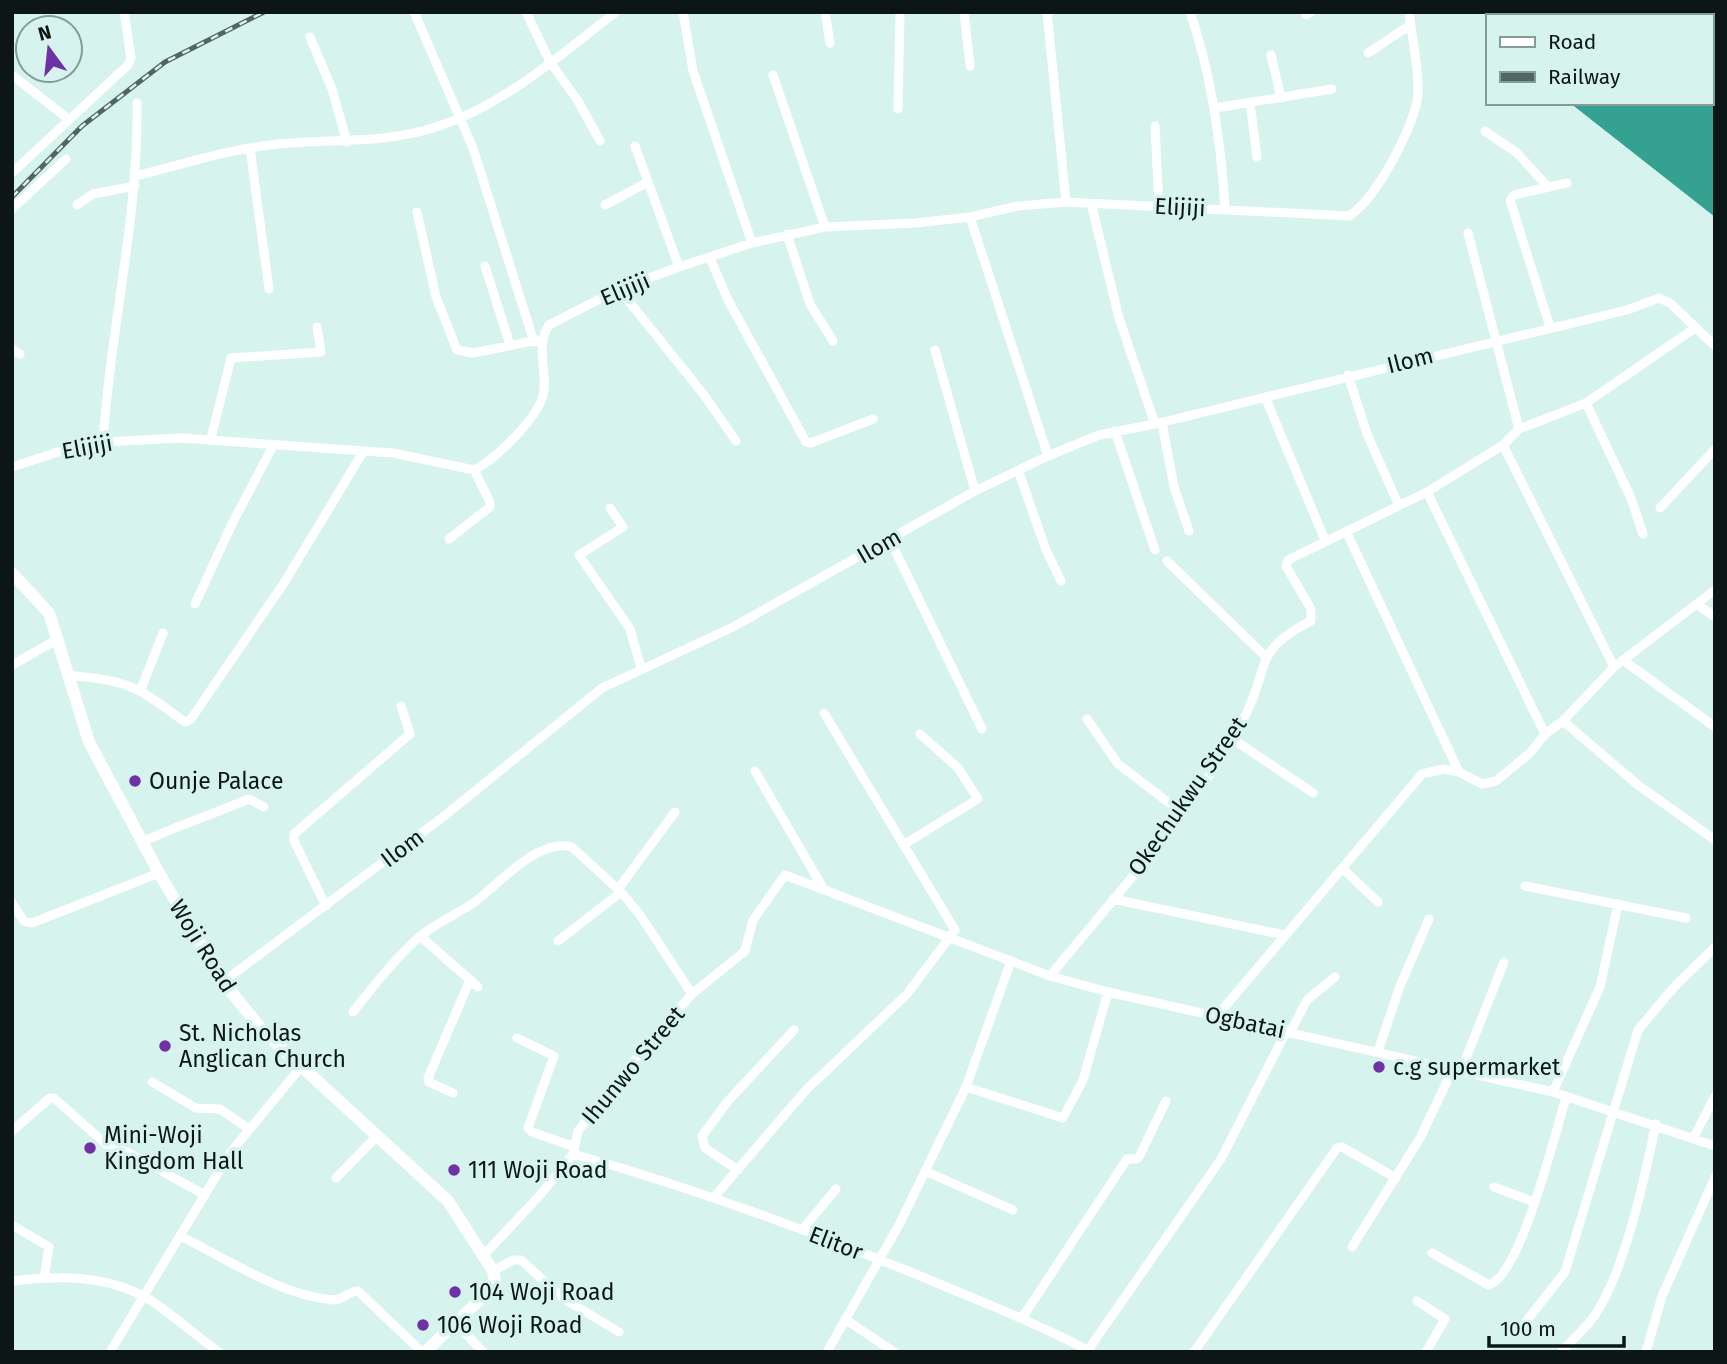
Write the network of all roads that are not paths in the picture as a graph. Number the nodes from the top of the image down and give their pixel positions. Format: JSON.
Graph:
{"nodes":[{"id":1,"x":124,"y":12,"type":"edge"},
{"id":2,"x":414,"y":12,"type":"edge"},
{"id":3,"x":526,"y":12,"type":"edge"},
{"id":4,"x":616,"y":12,"type":"edge"},
{"id":5,"x":683,"y":12,"type":"edge"},
{"id":6,"x":825,"y":12,"type":"edge"},
{"id":7,"x":900,"y":12,"type":"edge"},
{"id":8,"x":964,"y":12,"type":"edge"},
{"id":9,"x":1047,"y":12,"type":"edge"},
{"id":10,"x":1190,"y":12,"type":"edge"},
{"id":11,"x":1409,"y":12,"type":"edge"},
{"id":12,"x":1410,"y":24,"type":"junction"},
{"id":13,"x":310,"y":37,"type":"dead end"},
{"id":14,"x":830,"y":43,"type":"dead end"},
{"id":15,"x":1368,"y":52,"type":"dead end"},
{"id":16,"x":1271,"y":55,"type":"dead end"},
{"id":17,"x":550,"y":62,"type":"junction"},
{"id":18,"x":970,"y":66,"type":"dead end"},
{"id":19,"x":12,"y":75,"type":"edge"},
{"id":20,"x":773,"y":75,"type":"dead end"},
{"id":21,"x":1332,"y":89,"type":"dead end"},
{"id":22,"x":1281,"y":97,"type":"junction"},
{"id":23,"x":1250,"y":102,"type":"junction"},
{"id":24,"x":137,"y":103,"type":"dead end"},
{"id":25,"x":1215,"y":108,"type":"junction"},
{"id":26,"x":898,"y":109,"type":"dead end"},
{"id":27,"x":67,"y":118,"type":"junction"},
{"id":28,"x":461,"y":118,"type":"junction"},
{"id":29,"x":1155,"y":126,"type":"dead end"},
{"id":30,"x":1485,"y":131,"type":"dead end"},
{"id":31,"x":600,"y":141,"type":"dead end"},
{"id":32,"x":347,"y":142,"type":"junction"},
{"id":33,"x":635,"y":146,"type":"dead end"},
{"id":34,"x":250,"y":148,"type":"junction"},
{"id":35,"x":1257,"y":157,"type":"dead end"},
{"id":36,"x":66,"y":159,"type":"dead end"},
{"id":37,"x":12,"y":173,"type":"edge"},
{"id":38,"x":136,"y":181,"type":"junction"},
{"id":39,"x":648,"y":182,"type":"junction"},
{"id":40,"x":1567,"y":183,"type":"dead end"},
{"id":41,"x":1548,"y":187,"type":"junction"},
{"id":42,"x":1066,"y":202,"type":"junction"},
{"id":43,"x":1091,"y":203,"type":"junction"},
{"id":44,"x":76,"y":205,"type":"dead end"},
{"id":45,"x":605,"y":205,"type":"dead end"},
{"id":46,"x":1159,"y":206,"type":"junction"},
{"id":47,"x":12,"y":209,"type":"edge"},
{"id":48,"x":1225,"y":209,"type":"junction"},
{"id":49,"x":417,"y":212,"type":"dead end"},
{"id":50,"x":971,"y":217,"type":"junction"},
{"id":51,"x":825,"y":227,"type":"junction"},
{"id":52,"x":1468,"y":233,"type":"dead end"},
{"id":53,"x":787,"y":234,"type":"junction"},
{"id":54,"x":752,"y":243,"type":"junction"},
{"id":55,"x":710,"y":258,"type":"junction"},
{"id":56,"x":485,"y":266,"type":"dead end"},
{"id":57,"x":679,"y":267,"type":"junction"},
{"id":58,"x":269,"y":289,"type":"dead end"},
{"id":59,"x":620,"y":289,"type":"junction"},
{"id":60,"x":317,"y":327,"type":"dead end"},
{"id":61,"x":1550,"y":327,"type":"junction"},
{"id":62,"x":1695,"y":328,"type":"junction"},
{"id":63,"x":1496,"y":339,"type":"junction"},
{"id":64,"x":538,"y":340,"type":"junction"},
{"id":65,"x":833,"y":341,"type":"dead end"},
{"id":66,"x":510,"y":345,"type":"junction"},
{"id":67,"x":1715,"y":346,"type":"edge"},
{"id":68,"x":935,"y":350,"type":"dead end"},
{"id":69,"x":1348,"y":375,"type":"junction"},
{"id":70,"x":1265,"y":397,"type":"junction"},
{"id":71,"x":1586,"y":403,"type":"junction"},
{"id":72,"x":873,"y":419,"type":"dead end"},
{"id":73,"x":1158,"y":423,"type":"junction"},
{"id":74,"x":1519,"y":429,"type":"junction"},
{"id":75,"x":1115,"y":431,"type":"junction"},
{"id":76,"x":211,"y":438,"type":"junction"},
{"id":77,"x":736,"y":441,"type":"dead end"},
{"id":78,"x":103,"y":442,"type":"junction"},
{"id":79,"x":1503,"y":445,"type":"junction"},
{"id":80,"x":274,"y":446,"type":"junction"},
{"id":81,"x":1715,"y":449,"type":"edge"},
{"id":82,"x":363,"y":452,"type":"junction"},
{"id":83,"x":1048,"y":456,"type":"junction"},
{"id":84,"x":12,"y":467,"type":"edge"},
{"id":85,"x":474,"y":470,"type":"junction"},
{"id":86,"x":1018,"y":470,"type":"junction"},
{"id":87,"x":975,"y":491,"type":"junction"},
{"id":88,"x":1427,"y":492,"type":"junction"},
{"id":89,"x":1399,"y":506,"type":"junction"},
{"id":90,"x":610,"y":508,"type":"dead end"},
{"id":91,"x":1660,"y":509,"type":"dead end"},
{"id":92,"x":1189,"y":531,"type":"dead end"},
{"id":93,"x":1346,"y":531,"type":"junction"},
{"id":94,"x":1643,"y":534,"type":"dead end"},
{"id":95,"x":449,"y":538,"type":"dead end"},
{"id":96,"x":890,"y":540,"type":"junction"},
{"id":97,"x":1325,"y":540,"type":"junction"},
{"id":98,"x":1155,"y":550,"type":"dead end"},
{"id":99,"x":1167,"y":561,"type":"dead end"},
{"id":100,"x":12,"y":573,"type":"edge"},
{"id":101,"x":1061,"y":581,"type":"dead end"},
{"id":102,"x":1715,"y":590,"type":"edge"},
{"id":103,"x":195,"y":604,"type":"dead end"},
{"id":104,"x":1697,"y":604,"type":"junction"},
{"id":105,"x":1715,"y":617,"type":"edge"},
{"id":106,"x":163,"y":633,"type":"dead end"},
{"id":107,"x":58,"y":639,"type":"junction"},
{"id":108,"x":1265,"y":656,"type":"junction"},
{"id":109,"x":1623,"y":660,"type":"junction"},
{"id":110,"x":12,"y":665,"type":"edge"},
{"id":111,"x":1614,"y":667,"type":"junction"},
{"id":112,"x":641,"y":668,"type":"junction"},
{"id":113,"x":67,"y":675,"type":"junction"},
{"id":114,"x":141,"y":689,"type":"junction"},
{"id":115,"x":401,"y":705,"type":"dead end"},
{"id":116,"x":824,"y":713,"type":"dead end"},
{"id":117,"x":1087,"y":719,"type":"dead end"},
{"id":118,"x":1563,"y":721,"type":"junction"},
{"id":119,"x":1715,"y":727,"type":"edge"},
{"id":120,"x":982,"y":729,"type":"dead end"},
{"id":121,"x":920,"y":734,"type":"dead end"},
{"id":122,"x":1545,"y":734,"type":"junction"},
{"id":123,"x":1233,"y":739,"type":"junction"},
{"id":124,"x":755,"y":771,"type":"dead end"},
{"id":125,"x":1459,"y":772,"type":"junction"},
{"id":126,"x":1313,"y":793,"type":"dead end"},
{"id":127,"x":264,"y":807,"type":"dead end"},
{"id":128,"x":676,"y":812,"type":"dead end"},
{"id":129,"x":1181,"y":812,"type":"junction"},
{"id":130,"x":1715,"y":840,"type":"edge"},
{"id":131,"x":142,"y":842,"type":"junction"},
{"id":132,"x":903,"y":845,"type":"junction"},
{"id":133,"x":1342,"y":868,"type":"junction"},
{"id":134,"x":159,"y":873,"type":"junction"},
{"id":135,"x":782,"y":877,"type":"joint"},
{"id":136,"x":1525,"y":886,"type":"dead end"},
{"id":137,"x":824,"y":889,"type":"junction"},
{"id":138,"x":620,"y":890,"type":"junction"},
{"id":139,"x":1113,"y":899,"type":"junction"},
{"id":140,"x":1378,"y":902,"type":"dead end"},
{"id":141,"x":12,"y":903,"type":"edge"},
{"id":142,"x":1618,"y":904,"type":"junction"},
{"id":143,"x":326,"y":906,"type":"junction"},
{"id":144,"x":1686,"y":918,"type":"dead end"},
{"id":145,"x":1429,"y":919,"type":"dead end"},
{"id":146,"x":1285,"y":935,"type":"junction"},
{"id":147,"x":420,"y":936,"type":"junction"},
{"id":148,"x":951,"y":938,"type":"junction"},
{"id":149,"x":558,"y":941,"type":"dead end"},
{"id":150,"x":1715,"y":947,"type":"edge"},
{"id":151,"x":1011,"y":961,"type":"junction"},
{"id":152,"x":1504,"y":962,"type":"dead end"},
{"id":153,"x":1050,"y":976,"type":"junction"},
{"id":154,"x":1335,"y":977,"type":"dead end"},
{"id":155,"x":470,"y":980,"type":"junction"},
{"id":156,"x":223,"y":982,"type":"junction"},
{"id":157,"x":478,"y":987,"type":"dead end"},
{"id":158,"x":1108,"y":992,"type":"junction"},
{"id":159,"x":692,"y":994,"type":"junction"},
{"id":160,"x":353,"y":1012,"type":"dead end"},
{"id":161,"x":1217,"y":1016,"type":"junction"},
{"id":162,"x":794,"y":1030,"type":"dead end"},
{"id":163,"x":1289,"y":1030,"type":"junction"},
{"id":164,"x":517,"y":1038,"type":"dead end"},
{"id":165,"x":1378,"y":1051,"type":"junction"},
{"id":166,"x":301,"y":1067,"type":"junction"},
{"id":167,"x":1456,"y":1071,"type":"junction"},
{"id":168,"x":152,"y":1082,"type":"dead end"},
{"id":169,"x":966,"y":1087,"type":"junction"},
{"id":170,"x":1553,"y":1092,"type":"junction"},
{"id":171,"x":453,"y":1093,"type":"dead end"},
{"id":172,"x":1715,"y":1096,"type":"edge"},
{"id":173,"x":1566,"y":1098,"type":"junction"},
{"id":174,"x":1166,"y":1101,"type":"dead end"},
{"id":175,"x":1610,"y":1114,"type":"junction"},
{"id":176,"x":1656,"y":1124,"type":"junction"},
{"id":177,"x":249,"y":1129,"type":"junction"},
{"id":178,"x":12,"y":1131,"type":"edge"},
{"id":179,"x":379,"y":1135,"type":"junction"},
{"id":180,"x":1693,"y":1137,"type":"junction"},
{"id":181,"x":1715,"y":1146,"type":"edge"},
{"id":182,"x":572,"y":1150,"type":"junction"},
{"id":183,"x":738,"y":1170,"type":"junction"},
{"id":184,"x":925,"y":1171,"type":"junction"},
{"id":185,"x":1715,"y":1177,"type":"edge"},
{"id":186,"x":336,"y":1178,"type":"dead end"},
{"id":187,"x":1396,"y":1178,"type":"junction"},
{"id":188,"x":1494,"y":1187,"type":"dead end"},
{"id":189,"x":836,"y":1189,"type":"dead end"},
{"id":190,"x":205,"y":1195,"type":"junction"},
{"id":191,"x":714,"y":1197,"type":"junction"},
{"id":192,"x":1534,"y":1202,"type":"junction"},
{"id":193,"x":1013,"y":1210,"type":"dead end"},
{"id":194,"x":12,"y":1225,"type":"edge"},
{"id":195,"x":802,"y":1230,"type":"junction"},
{"id":196,"x":180,"y":1236,"type":"junction"},
{"id":197,"x":1352,"y":1247,"type":"dead end"},
{"id":198,"x":1432,"y":1254,"type":"dead end"},
{"id":199,"x":484,"y":1255,"type":"junction"},
{"id":200,"x":879,"y":1259,"type":"junction"},
{"id":201,"x":493,"y":1271,"type":"junction"},
{"id":202,"x":44,"y":1278,"type":"junction"},
{"id":203,"x":12,"y":1281,"type":"edge"},
{"id":204,"x":144,"y":1297,"type":"junction"},
{"id":205,"x":1418,"y":1301,"type":"dead end"},
{"id":206,"x":1022,"y":1318,"type":"junction"},
{"id":207,"x":845,"y":1319,"type":"junction"},
{"id":208,"x":456,"y":1323,"type":"junction"},
{"id":209,"x":618,"y":1332,"type":"dead end"},
{"id":210,"x":1517,"y":1333,"type":"dead end"},
{"id":211,"x":1090,"y":1351,"type":"edge"},
{"id":212,"x":1562,"y":1351,"type":"edge"},
{"id":213,"x":110,"y":1352,"type":"edge"},
{"id":214,"x":219,"y":1352,"type":"edge"},
{"id":215,"x":424,"y":1352,"type":"edge"},
{"id":216,"x":483,"y":1352,"type":"edge"},
{"id":217,"x":827,"y":1352,"type":"edge"},
{"id":218,"x":894,"y":1352,"type":"edge"},
{"id":219,"x":1194,"y":1352,"type":"edge"},
{"id":220,"x":1426,"y":1352,"type":"edge"},
{"id":221,"x":1646,"y":1352,"type":"edge"}],
"edges":[{"from":1,"to":27,"type":"street"},
{"from":2,"to":28,"type":"street"},
{"from":3,"to":17,"type":"street"},
{"from":4,"to":17,"type":"street"},
{"from":5,"to":54,"type":"street"},
{"from":6,"to":14,"type":"street"},
{"from":7,"to":26,"type":"street"},
{"from":8,"to":18,"type":"street"},
{"from":9,"to":42,"type":"street"},
{"from":10,"to":25,"type":"street"},
{"from":11,"to":12,"type":"street"},
{"from":12,"to":15,"type":"street"},
{"from":12,"to":48,"type":"street","name":"Elijiji"},
{"from":13,"to":32,"type":"street"},
{"from":16,"to":22,"type":"street"},
{"from":17,"to":28,"type":"street"},
{"from":17,"to":31,"type":"street"},
{"from":19,"to":27,"type":"street"},
{"from":20,"to":51,"type":"street"},
{"from":21,"to":22,"type":"street"},
{"from":22,"to":23,"type":"street"},
{"from":23,"to":25,"type":"street"},
{"from":23,"to":35,"type":"street"},
{"from":24,"to":38,"type":"street"},
{"from":25,"to":48,"type":"street"},
{"from":27,"to":37,"type":"street"},
{"from":28,"to":32,"type":"street"},
{"from":28,"to":64,"type":"street"},
{"from":29,"to":46,"type":"street"},
{"from":30,"to":41,"type":"street"},
{"from":32,"to":34,"type":"street"},
{"from":33,"to":39,"type":"street"},
{"from":34,"to":38,"type":"street"},
{"from":34,"to":58,"type":"street"},
{"from":36,"to":47,"type":"street"},
{"from":38,"to":44,"type":"street"},
{"from":38,"to":78,"type":"street"},
{"from":39,"to":45,"type":"street"},
{"from":39,"to":57,"type":"street"},
{"from":40,"to":41,"type":"street"},
{"from":41,"to":61,"type":"street"},
{"from":42,"to":43,"type":"street","name":"Elijiji"},
{"from":42,"to":50,"type":"street","name":"Elijiji"},
{"from":43,"to":46,"type":"street","name":"Elijiji"},
{"from":43,"to":73,"type":"street"},
{"from":46,"to":48,"type":"street","name":"Elijiji"},
{"from":49,"to":66,"type":"street"},
{"from":50,"to":51,"type":"street","name":"Elijiji"},
{"from":50,"to":83,"type":"street"},
{"from":51,"to":53,"type":"street","name":"Elijiji"},
{"from":52,"to":63,"type":"street"},
{"from":53,"to":54,"type":"street","name":"Elijiji"},
{"from":53,"to":65,"type":"street"},
{"from":54,"to":55,"type":"street","name":"Elijiji"},
{"from":55,"to":57,"type":"street","name":"Elijiji"},
{"from":55,"to":72,"type":"street"},
{"from":56,"to":66,"type":"street"},
{"from":57,"to":59,"type":"street","name":"Elijiji"},
{"from":59,"to":64,"type":"street","name":"Elijiji"},
{"from":59,"to":77,"type":"street"},
{"from":60,"to":76,"type":"street"},
{"from":61,"to":62,"type":"street","name":"Ilom"},
{"from":61,"to":63,"type":"street","name":"Ilom"},
{"from":62,"to":67,"type":"street"},
{"from":62,"to":71,"type":"street"},
{"from":63,"to":69,"type":"street","name":"Ilom"},
{"from":63,"to":74,"type":"street"},
{"from":64,"to":66,"type":"street"},
{"from":64,"to":85,"type":"street"},
{"from":68,"to":87,"type":"street"},
{"from":69,"to":70,"type":"street","name":"Ilom"},
{"from":69,"to":89,"type":"street"},
{"from":70,"to":73,"type":"street","name":"Ilom"},
{"from":70,"to":97,"type":"street"},
{"from":71,"to":74,"type":"street"},
{"from":71,"to":94,"type":"street"},
{"from":73,"to":75,"type":"street","name":"Ilom"},
{"from":73,"to":92,"type":"street"},
{"from":74,"to":79,"type":"street"},
{"from":75,"to":83,"type":"street","name":"Ilom"},
{"from":75,"to":98,"type":"street"},
{"from":76,"to":78,"type":"street","name":"Elijiji"},
{"from":76,"to":80,"type":"street","name":"Elijiji"},
{"from":78,"to":84,"type":"street","name":"Elijiji"},
{"from":79,"to":88,"type":"street"},
{"from":79,"to":111,"type":"street"},
{"from":80,"to":82,"type":"street","name":"Elijiji"},
{"from":80,"to":103,"type":"street"},
{"from":81,"to":91,"type":"street"},
{"from":82,"to":85,"type":"street","name":"Elijiji"},
{"from":82,"to":114,"type":"street"},
{"from":83,"to":86,"type":"street","name":"Ilom"},
{"from":85,"to":95,"type":"street"},
{"from":86,"to":87,"type":"street","name":"Ilom"},
{"from":86,"to":101,"type":"street"},
{"from":87,"to":96,"type":"street","name":"Ilom"},
{"from":88,"to":89,"type":"street"},
{"from":88,"to":122,"type":"street"},
{"from":89,"to":93,"type":"street"},
{"from":90,"to":112,"type":"street"},
{"from":93,"to":97,"type":"street"},
{"from":93,"to":125,"type":"street"},
{"from":96,"to":112,"type":"street","name":"Ilom"},
{"from":96,"to":120,"type":"street"},
{"from":97,"to":108,"type":"street"},
{"from":99,"to":108,"type":"street"},
{"from":100,"to":107,"type":"main road","name":"Woji Road"},
{"from":102,"to":104,"type":"street"},
{"from":104,"to":105,"type":"street"},
{"from":104,"to":109,"type":"street"},
{"from":106,"to":114,"type":"street"},
{"from":107,"to":110,"type":"street"},
{"from":107,"to":113,"type":"main road","name":"Woji Road"},
{"from":108,"to":123,"type":"street","name":"Okechukwu Street"},
{"from":109,"to":111,"type":"street"},
{"from":109,"to":119,"type":"street"},
{"from":111,"to":118,"type":"street"},
{"from":112,"to":143,"type":"street","name":"Ilom"},
{"from":113,"to":114,"type":"street"},
{"from":113,"to":131,"type":"main road","name":"Woji Road"},
{"from":115,"to":143,"type":"street"},
{"from":116,"to":132,"type":"street"},
{"from":117,"to":129,"type":"street"},
{"from":118,"to":122,"type":"street"},
{"from":118,"to":130,"type":"street"},
{"from":121,"to":132,"type":"street"},
{"from":122,"to":125,"type":"street"},
{"from":123,"to":126,"type":"street"},
{"from":123,"to":129,"type":"street","name":"Okechukwu Street"},
{"from":124,"to":137,"type":"street"},
{"from":125,"to":133,"type":"street"},
{"from":127,"to":131,"type":"street"},
{"from":128,"to":138,"type":"street"},
{"from":129,"to":139,"type":"street","name":"Okechukwu Street"},
{"from":131,"to":134,"type":"main road","name":"Woji Road"},
{"from":132,"to":148,"type":"street"},
{"from":133,"to":140,"type":"street"},
{"from":133,"to":146,"type":"street"},
{"from":134,"to":141,"type":"street"},
{"from":134,"to":156,"type":"main road","name":"Woji Road"},
{"from":135,"to":137,"type":"street","name":"Ogbatai"},
{"from":135,"to":159,"type":"street","name":"Ihunwo Street"},
{"from":136,"to":142,"type":"street"},
{"from":137,"to":148,"type":"street","name":"Ogbatai"},
{"from":138,"to":147,"type":"street"},
{"from":138,"to":149,"type":"street"},
{"from":138,"to":159,"type":"street"},
{"from":139,"to":146,"type":"street"},
{"from":139,"to":153,"type":"street","name":"Okechukwu Street"},
{"from":142,"to":144,"type":"street"},
{"from":142,"to":170,"type":"street"},
{"from":143,"to":156,"type":"street","name":"Ilom"},
{"from":145,"to":165,"type":"street"},
{"from":146,"to":161,"type":"street"},
{"from":147,"to":155,"type":"street"},
{"from":147,"to":160,"type":"street"},
{"from":148,"to":151,"type":"street","name":"Ogbatai"},
{"from":148,"to":183,"type":"street"},
{"from":150,"to":175,"type":"street"},
{"from":151,"to":153,"type":"street","name":"Ogbatai"},
{"from":151,"to":169,"type":"street"},
{"from":152,"to":167,"type":"street"},
{"from":153,"to":158,"type":"street","name":"Ogbatai"},
{"from":154,"to":163,"type":"street"},
{"from":155,"to":157,"type":"street"},
{"from":155,"to":171,"type":"street"},
{"from":156,"to":166,"type":"main road","name":"Woji Road"},
{"from":158,"to":161,"type":"street","name":"Ogbatai"},
{"from":158,"to":169,"type":"street"},
{"from":159,"to":182,"type":"street","name":"Ihunwo Street"},
{"from":161,"to":163,"type":"street","name":"Ogbatai"},
{"from":162,"to":183,"type":"street"},
{"from":163,"to":165,"type":"street","name":"Ogbatai"},
{"from":163,"to":211,"type":"street"},
{"from":164,"to":182,"type":"street","name":"Elitor"},
{"from":165,"to":167,"type":"street","name":"Ogbatai"},
{"from":166,"to":177,"type":"street"},
{"from":166,"to":179,"type":"main road","name":"Woji Road"},
{"from":167,"to":170,"type":"street","name":"Ogbatai"},
{"from":167,"to":187,"type":"street"},
{"from":168,"to":177,"type":"street"},
{"from":169,"to":184,"type":"street"},
{"from":170,"to":173,"type":"street","name":"Ogbatai"},
{"from":172,"to":180,"type":"street"},
{"from":173,"to":175,"type":"street","name":"Ogbatai"},
{"from":173,"to":192,"type":"street"},
{"from":174,"to":206,"type":"street"},
{"from":175,"to":176,"type":"street","name":"Ogbatai"},
{"from":175,"to":210,"type":"street"},
{"from":176,"to":180,"type":"street","name":"Ogbatai"},
{"from":176,"to":212,"type":"street"},
{"from":177,"to":190,"type":"street"},
{"from":178,"to":190,"type":"street"},
{"from":179,"to":186,"type":"street"},
{"from":179,"to":199,"type":"main road","name":"Woji Road"},
{"from":180,"to":181,"type":"street","name":"Ogbatai"},
{"from":182,"to":191,"type":"street","name":"Elitor"},
{"from":182,"to":199,"type":"street","name":"Ihunwo Street"},
{"from":183,"to":191,"type":"street"},
{"from":184,"to":193,"type":"street"},
{"from":184,"to":200,"type":"street"},
{"from":185,"to":221,"type":"street"},
{"from":187,"to":197,"type":"street"},
{"from":187,"to":219,"type":"street"},
{"from":188,"to":192,"type":"street"},
{"from":189,"to":195,"type":"street"},
{"from":190,"to":196,"type":"street"},
{"from":191,"to":195,"type":"street","name":"Elitor"},
{"from":192,"to":198,"type":"street"},
{"from":194,"to":202,"type":"street"},
{"from":195,"to":200,"type":"street","name":"Elitor"},
{"from":196,"to":204,"type":"street"},
{"from":196,"to":215,"type":"street"},
{"from":199,"to":201,"type":"main road","name":"Woji Road"},
{"from":200,"to":206,"type":"street","name":"Elitor"},
{"from":200,"to":207,"type":"street"},
{"from":201,"to":208,"type":"main road"},
{"from":201,"to":209,"type":"street"},
{"from":202,"to":203,"type":"street"},
{"from":202,"to":204,"type":"street"},
{"from":204,"to":213,"type":"street"},
{"from":204,"to":214,"type":"street"},
{"from":205,"to":220,"type":"street"},
{"from":206,"to":211,"type":"street","name":"Elitor"},
{"from":207,"to":217,"type":"street"},
{"from":207,"to":218,"type":"street"},
{"from":208,"to":215,"type":"main road"},
{"from":208,"to":216,"type":"street"}]}
